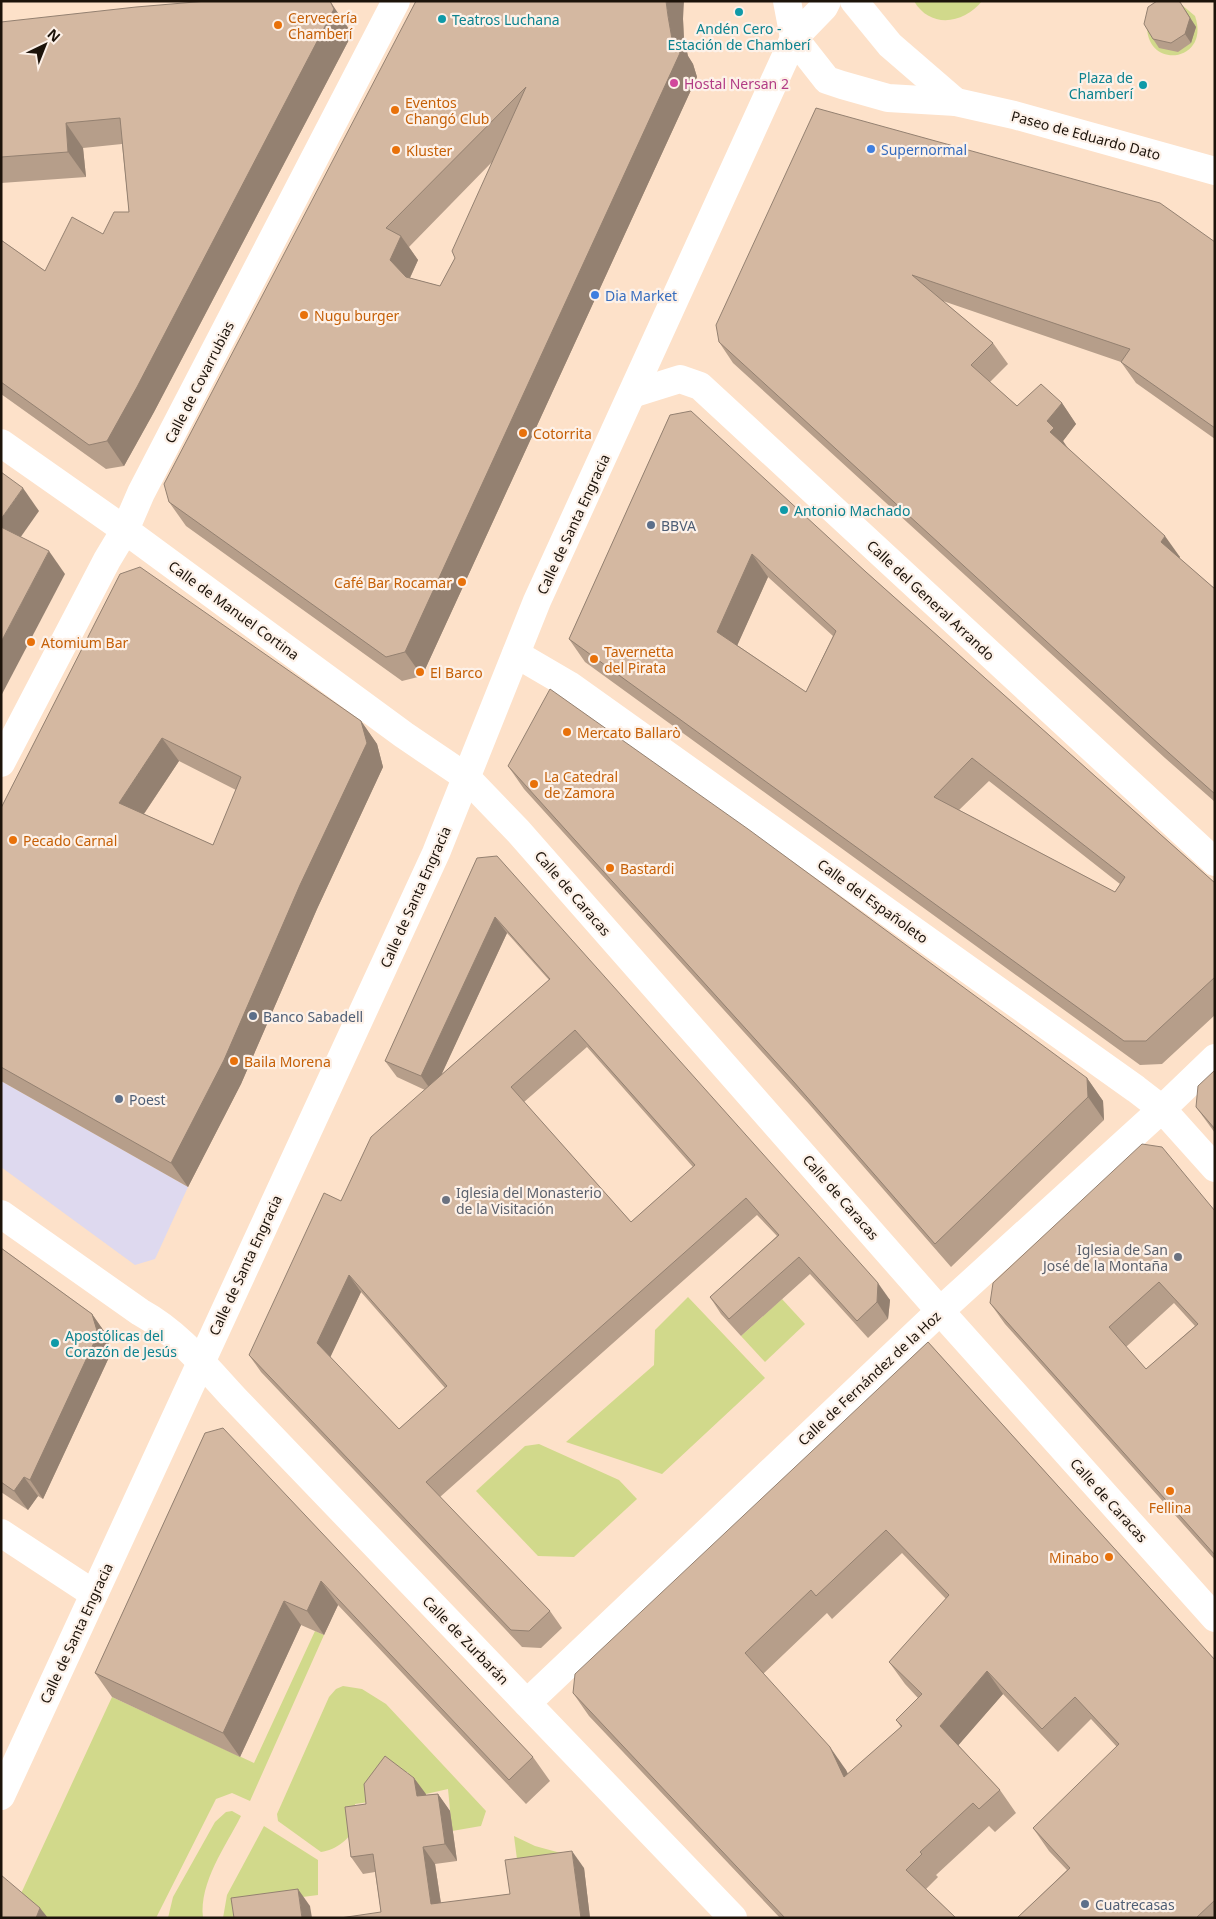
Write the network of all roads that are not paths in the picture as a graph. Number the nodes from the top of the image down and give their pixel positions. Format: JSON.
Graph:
{"nodes":[{"id":1,"x":396,"y":1,"type":"edge"},
{"id":2,"x":787,"y":1,"type":"edge"},
{"id":3,"x":827,"y":1,"type":"edge"},
{"id":4,"x":854,"y":1,"type":"edge"},
{"id":5,"x":794,"y":38,"type":"junction"},
{"id":6,"x":956,"y":102,"type":"junction"},
{"id":7,"x":1215,"y":171,"type":"edge"},
{"id":8,"x":632,"y":394,"type":"junction"},
{"id":9,"x":1,"y":444,"type":"edge"},
{"id":10,"x":126,"y":530,"type":"junction"},
{"id":11,"x":516,"y":654,"type":"junction"},
{"id":12,"x":1,"y":763,"type":"edge"},
{"id":13,"x":466,"y":777,"type":"junction"},
{"id":14,"x":1215,"y":862,"type":"edge"},
{"id":15,"x":1215,"y":1058,"type":"edge"},
{"id":16,"x":1162,"y":1109,"type":"junction"},
{"id":17,"x":1215,"y":1168,"type":"edge"},
{"id":18,"x":1,"y":1214,"type":"edge"},
{"id":19,"x":940,"y":1311,"type":"junction"},
{"id":20,"x":201,"y":1361,"type":"junction"},
{"id":21,"x":1,"y":1533,"type":"edge"},
{"id":22,"x":94,"y":1594,"type":"junction"},
{"id":23,"x":1215,"y":1618,"type":"edge"},
{"id":24,"x":527,"y":1702,"type":"junction"},
{"id":25,"x":1,"y":1796,"type":"edge"},
{"id":26,"x":733,"y":1918,"type":"edge"}],
"edges":[{"from":1,"to":10,"type":"street","name":"Calle de Covarrubias"},
{"from":2,"to":5,"type":"street"},
{"from":3,"to":5,"type":"street","name":"Calle de Santa Engracia"},
{"from":4,"to":6,"type":"street"},
{"from":5,"to":6,"type":"street","name":"Paseo de Eduardo Dato"},
{"from":5,"to":8,"type":"street","name":"Calle de Santa Engracia"},
{"from":6,"to":7,"type":"street","name":"Paseo de Eduardo Dato"},
{"from":8,"to":11,"type":"street","name":"Calle de Santa Engracia"},
{"from":8,"to":14,"type":"street","name":"Calle del General Arrando"},
{"from":9,"to":10,"type":"street","name":"Calle de Manuel Cortina"},
{"from":10,"to":12,"type":"street","name":"Calle de Covarrubias"},
{"from":10,"to":13,"type":"street","name":"Calle de Manuel Cortina"},
{"from":11,"to":13,"type":"street","name":"Calle de Santa Engracia"},
{"from":11,"to":16,"type":"street","name":"Calle del Españoleto"},
{"from":13,"to":19,"type":"street","name":"Calle de Caracas"},
{"from":13,"to":20,"type":"street","name":"Calle de Santa Engracia"},
{"from":15,"to":16,"type":"street","name":"Calle de Fernández de la Hoz"},
{"from":16,"to":17,"type":"street","name":"Calle del Españoleto"},
{"from":16,"to":19,"type":"street","name":"Calle de Fernández de la Hoz"},
{"from":18,"to":20,"type":"street","name":"Calle de Zurbarán"},
{"from":19,"to":23,"type":"street","name":"Calle de Caracas"},
{"from":19,"to":24,"type":"street","name":"Calle de Fernández de la Hoz"},
{"from":20,"to":22,"type":"street","name":"Calle de Santa Engracia"},
{"from":20,"to":24,"type":"street","name":"Calle de Zurbarán"},
{"from":21,"to":22,"type":"street"},
{"from":22,"to":25,"type":"street","name":"Calle de Santa Engracia"},
{"from":24,"to":26,"type":"street","name":"Calle de Zurbarán"}]}
